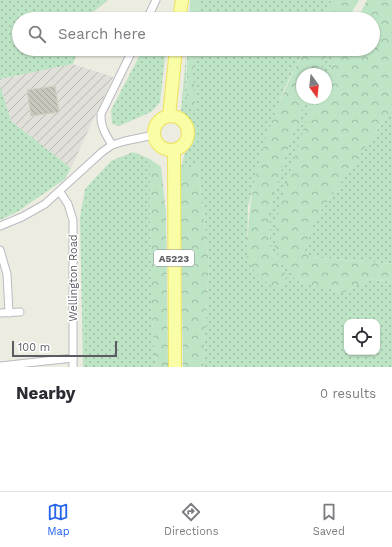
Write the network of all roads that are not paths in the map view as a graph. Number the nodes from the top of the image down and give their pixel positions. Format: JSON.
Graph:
{"nodes":[{"id":1,"x":156,"y":0,"type":"edge"},
{"id":2,"x":182,"y":0,"type":"edge"},
{"id":3,"x":150,"y":12,"type":"edge"},
{"id":4,"x":180,"y":12,"type":"edge"},
{"id":5,"x":130,"y":56,"type":"edge"},
{"id":6,"x":175,"y":56,"type":"edge"},
{"id":7,"x":169,"y":116,"type":"junction"},
{"id":8,"x":154,"y":135,"type":"junction"},
{"id":9,"x":112,"y":145,"type":"junction"},
{"id":10,"x":174,"y":150,"type":"junction"},
{"id":11,"x":60,"y":192,"type":"junction"},
{"id":12,"x":0,"y":226,"type":"edge"},
{"id":13,"x":0,"y":250,"type":"edge"},
{"id":14,"x":20,"y":312,"type":"dead end"},
{"id":15,"x":0,"y":313,"type":"edge"},
{"id":16,"x":9,"y":313,"type":"junction"},
{"id":17,"x":73,"y":358,"type":"junction"},
{"id":18,"x":0,"y":366,"type":"edge"},
{"id":19,"x":73,"y":367,"type":"edge"},
{"id":20,"x":175,"y":367,"type":"edge"}],
"edges":[{"from":1,"to":3,"type":"street"},
{"from":2,"to":4,"type":"main road"},
{"from":5,"to":9,"type":"street"},
{"from":6,"to":7,"type":"main road"},
{"from":7,"to":8,"type":"main road"},
{"from":7,"to":10,"type":"main road"},
{"from":8,"to":9,"type":"street"},
{"from":8,"to":10,"type":"main road"},
{"from":9,"to":11,"type":"street"},
{"from":10,"to":20,"type":"main road","number":"A5223"},
{"from":11,"to":12,"type":"street"},
{"from":11,"to":17,"type":"street","name":"Wellington Road"},
{"from":13,"to":16,"type":"street"},
{"from":14,"to":16,"type":"street"},
{"from":15,"to":16,"type":"street"},
{"from":17,"to":18,"type":"street"},
{"from":17,"to":19,"type":"street","name":"Wellington Road"}]}
